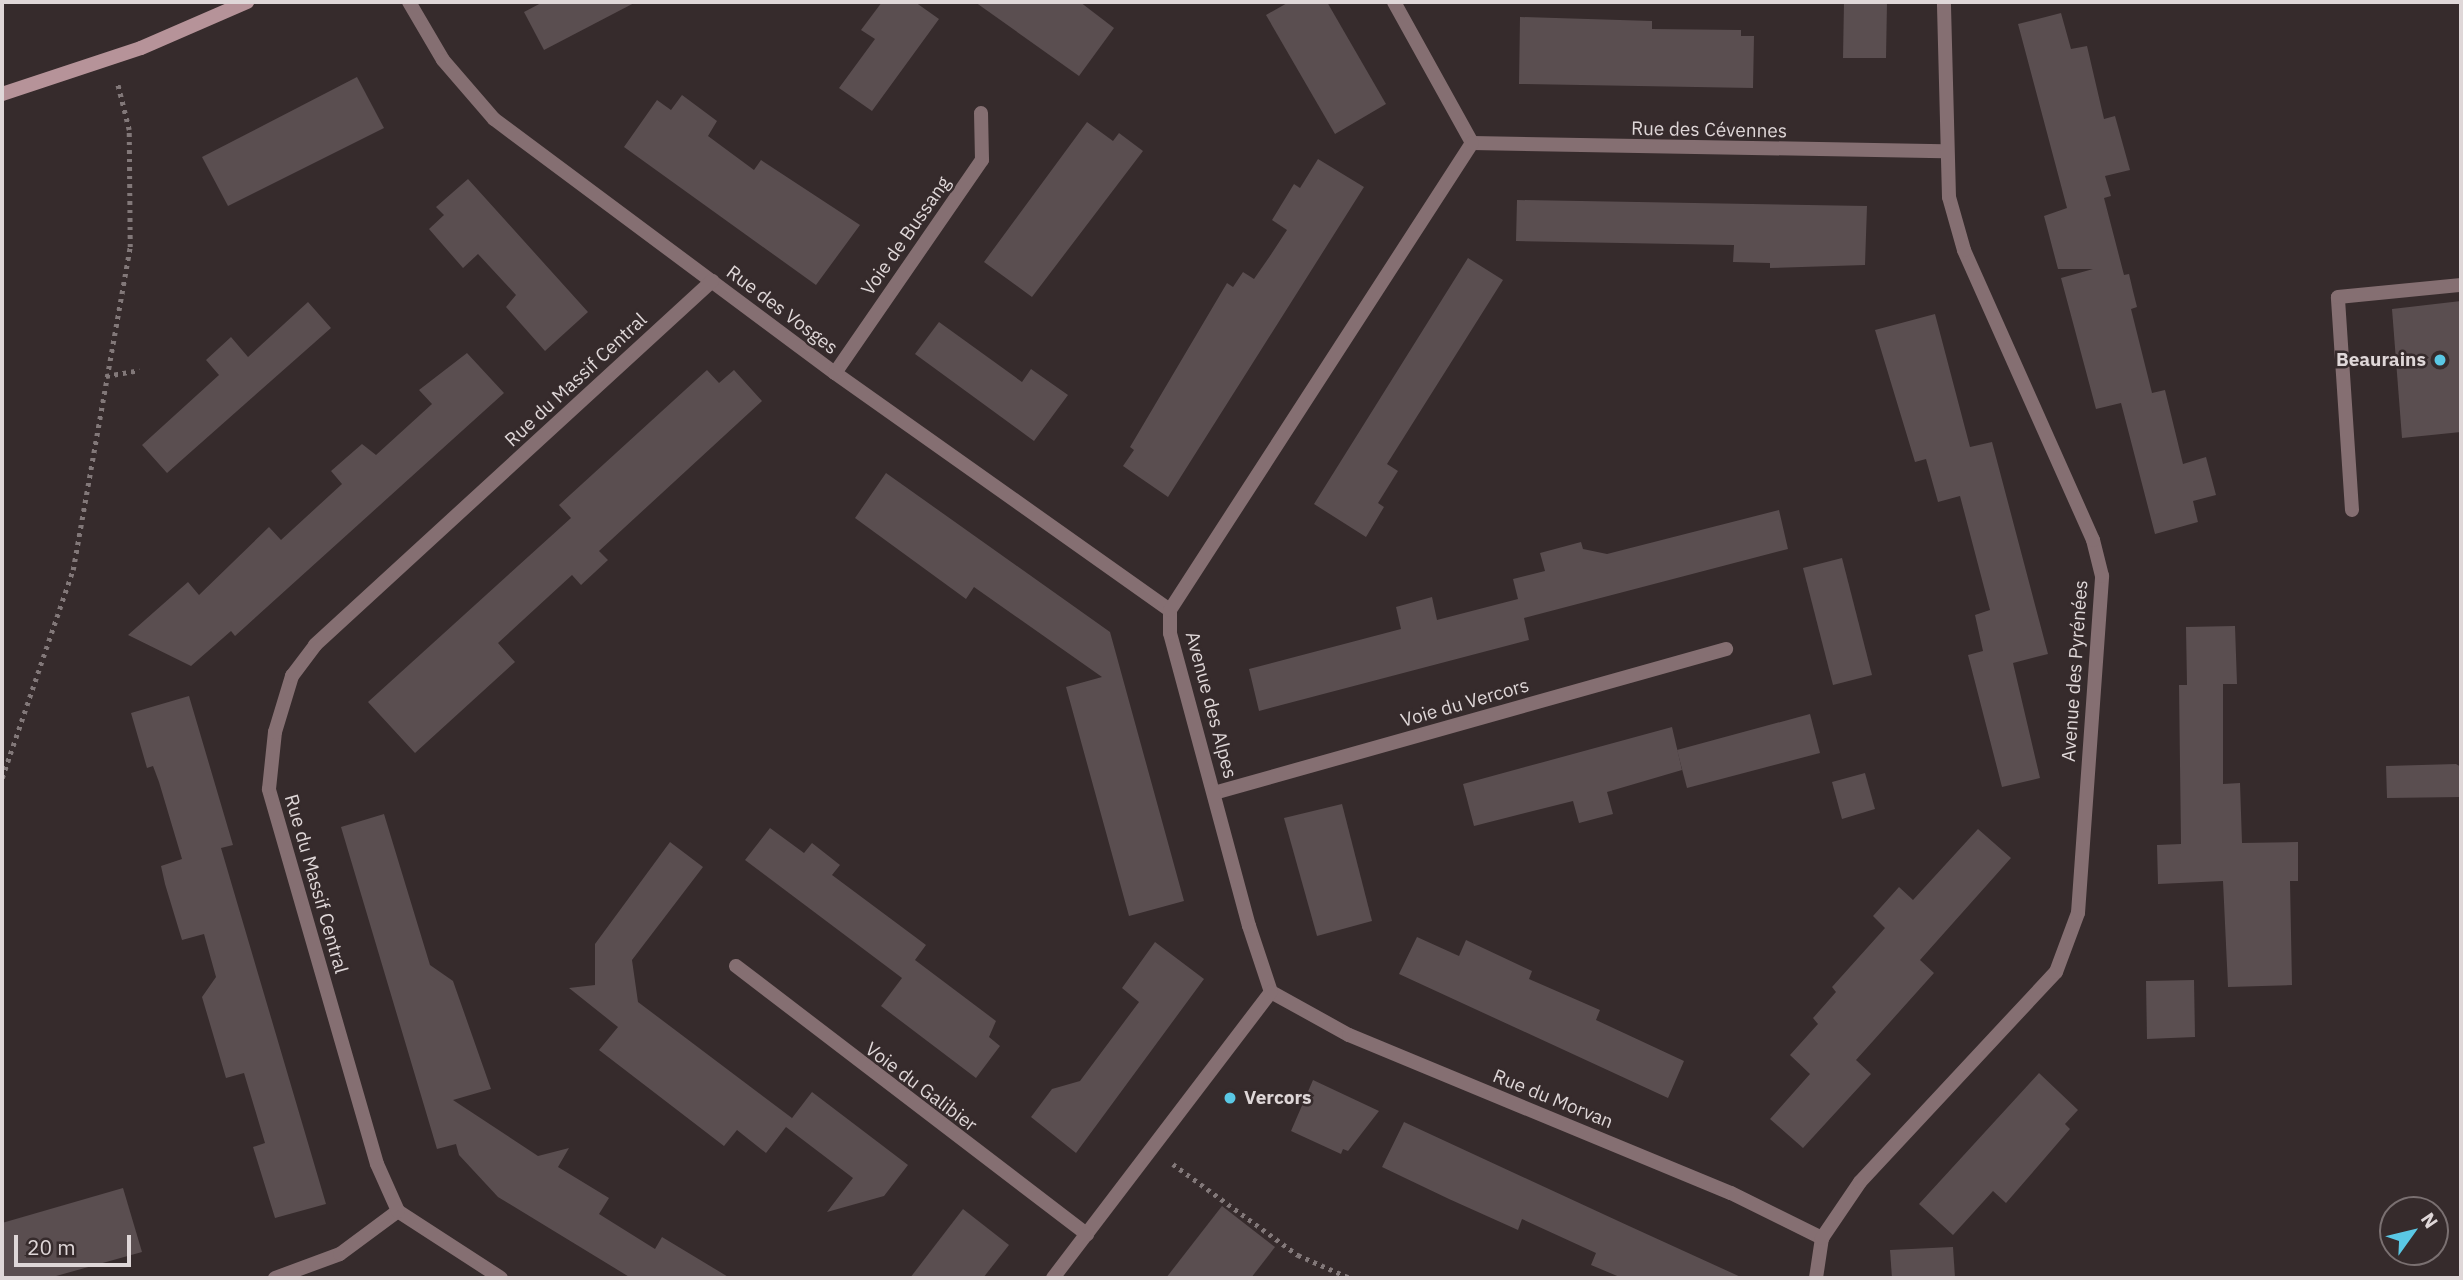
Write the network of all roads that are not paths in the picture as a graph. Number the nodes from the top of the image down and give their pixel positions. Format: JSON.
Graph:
{"nodes":[{"id":1,"x":247,"y":2,"type":"edge"},
{"id":2,"x":409,"y":2,"type":"edge"},
{"id":3,"x":1394,"y":2,"type":"edge"},
{"id":4,"x":1944,"y":2,"type":"edge"},
{"id":5,"x":2,"y":94,"type":"edge"},
{"id":6,"x":981,"y":113,"type":"dead end"},
{"id":7,"x":1472,"y":143,"type":"junction"},
{"id":8,"x":1944,"y":151,"type":"junction"},
{"id":9,"x":712,"y":281,"type":"junction"},
{"id":10,"x":2461,"y":285,"type":"edge"},
{"id":11,"x":835,"y":373,"type":"junction"},
{"id":12,"x":2352,"y":510,"type":"dead end"},
{"id":13,"x":1170,"y":610,"type":"junction"},
{"id":14,"x":1726,"y":649,"type":"dead end"},
{"id":15,"x":1214,"y":793,"type":"junction"},
{"id":16,"x":736,"y":967,"type":"dead end"},
{"id":17,"x":1271,"y":992,"type":"junction"},
{"id":18,"x":398,"y":1211,"type":"junction"},
{"id":19,"x":1087,"y":1234,"type":"junction"},
{"id":20,"x":1822,"y":1238,"type":"junction"},
{"id":21,"x":275,"y":1278,"type":"edge"},
{"id":22,"x":501,"y":1278,"type":"edge"},
{"id":23,"x":1053,"y":1278,"type":"edge"},
{"id":24,"x":1816,"y":1278,"type":"edge"}],
"edges":[{"from":1,"to":5,"type":"main road"},
{"from":2,"to":9,"type":"street","name":"Rue des Vosges"},
{"from":3,"to":7,"type":"street"},
{"from":4,"to":8,"type":"street","name":"Avenue des Pyrénées"},
{"from":6,"to":11,"type":"street","name":"Voie de Bussang"},
{"from":7,"to":8,"type":"street","name":"Rue des Cévennes"},
{"from":7,"to":13,"type":"street","name":"Avenue des Alpes"},
{"from":8,"to":20,"type":"street","name":"Avenue des Pyrénées"},
{"from":9,"to":11,"type":"street","name":"Rue des Vosges"},
{"from":9,"to":18,"type":"street","name":"Rue du Massif Central"},
{"from":10,"to":12,"type":"street"},
{"from":11,"to":13,"type":"street","name":"Rue des Vosges"},
{"from":13,"to":15,"type":"street","name":"Avenue des Alpes"},
{"from":14,"to":15,"type":"street","name":"Voie du Vercors"},
{"from":15,"to":17,"type":"street","name":"Avenue des Alpes"},
{"from":16,"to":19,"type":"street","name":"Voie du Galibier"},
{"from":17,"to":19,"type":"street"},
{"from":17,"to":20,"type":"street","name":"Rue du Morvan"},
{"from":18,"to":21,"type":"street"},
{"from":18,"to":22,"type":"street"},
{"from":19,"to":23,"type":"street"},
{"from":20,"to":24,"type":"street","name":"Avenue des Pyrénées"}]}
